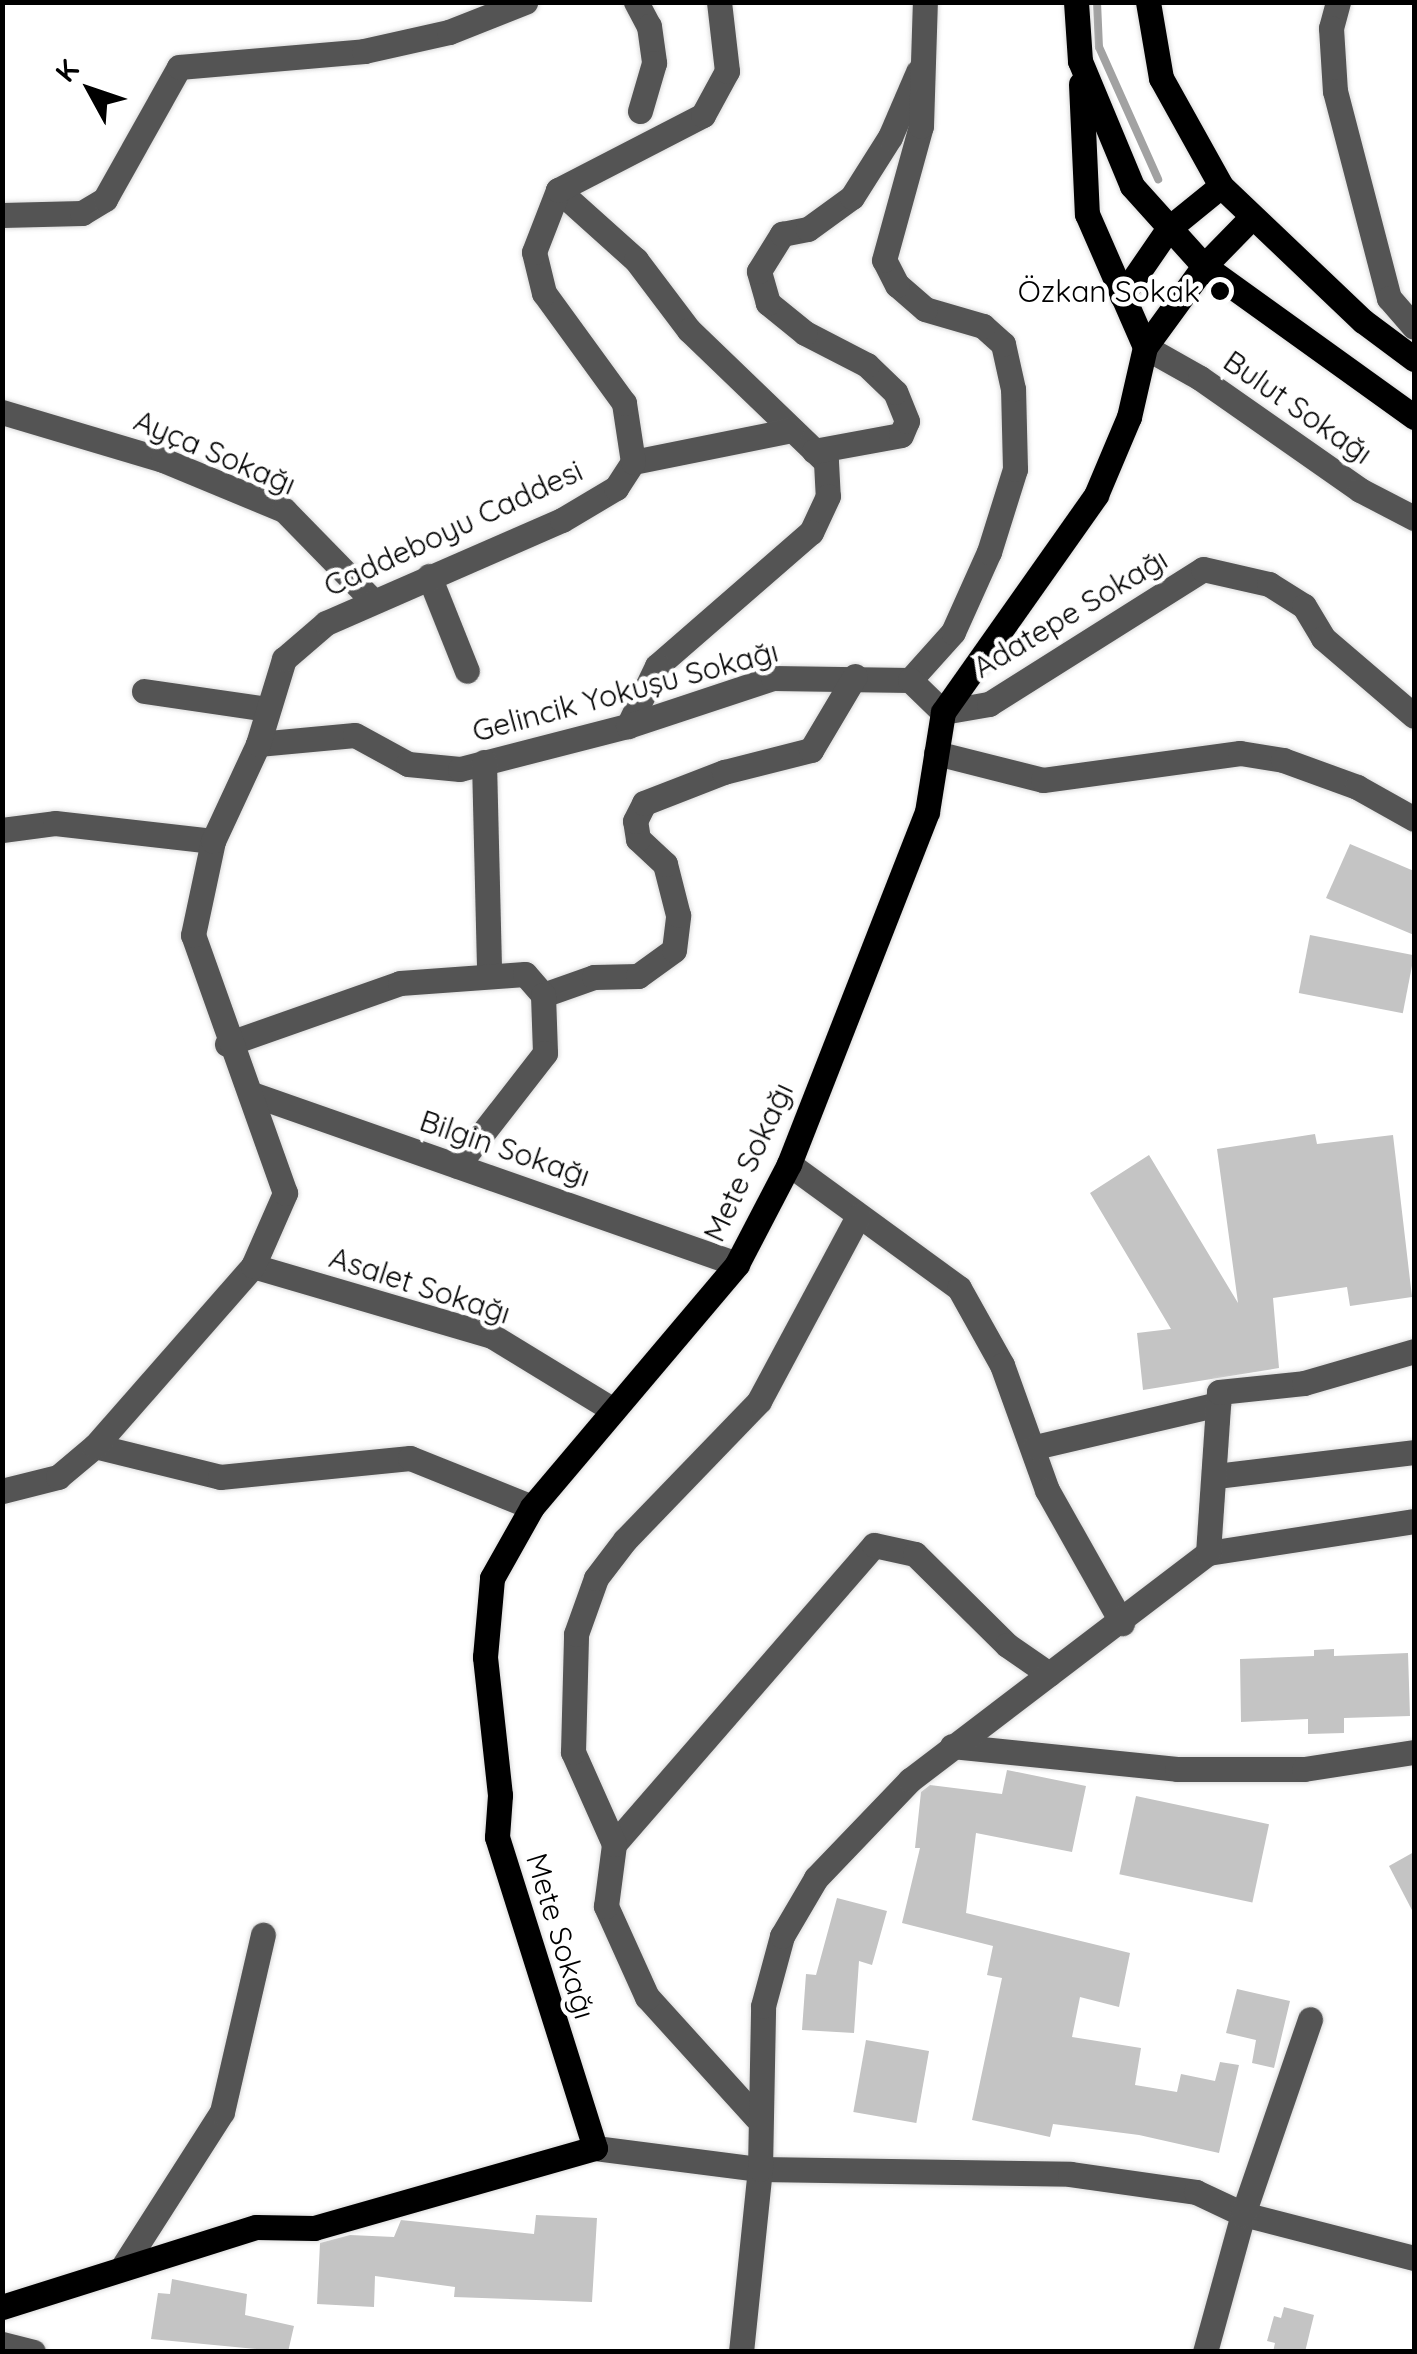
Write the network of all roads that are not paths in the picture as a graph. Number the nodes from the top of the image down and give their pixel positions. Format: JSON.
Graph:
{"nodes":[{"id":1,"x":636,"y":2,"type":"edge"},
{"id":2,"x":719,"y":2,"type":"edge"},
{"id":3,"x":925,"y":2,"type":"edge"},
{"id":4,"x":1076,"y":2,"type":"edge"},
{"id":5,"x":1148,"y":2,"type":"edge"},
{"id":6,"x":1338,"y":2,"type":"edge"},
{"id":7,"x":516,"y":5,"type":"edge"},
{"id":8,"x":924,"y":57,"type":"junction"},
{"id":9,"x":1080,"y":61,"type":"junction"},
{"id":10,"x":640,"y":111,"type":"dead end"},
{"id":11,"x":1221,"y":186,"type":"junction"},
{"id":12,"x":558,"y":190,"type":"junction"},
{"id":13,"x":2,"y":215,"type":"edge"},
{"id":14,"x":1250,"y":219,"type":"junction"},
{"id":15,"x":1168,"y":228,"type":"junction"},
{"id":16,"x":1204,"y":266,"type":"junction"},
{"id":17,"x":1122,"y":296,"type":"junction"},
{"id":18,"x":1414,"y":326,"type":"edge"},
{"id":19,"x":1144,"y":348,"type":"junction"},
{"id":20,"x":1414,"y":356,"type":"edge"},
{"id":21,"x":2,"y":412,"type":"edge"},
{"id":22,"x":1414,"y":417,"type":"edge"},
{"id":23,"x":791,"y":430,"type":"junction"},
{"id":24,"x":814,"y":452,"type":"junction"},
{"id":25,"x":633,"y":462,"type":"junction"},
{"id":26,"x":1414,"y":518,"type":"edge"},
{"id":27,"x":429,"y":576,"type":"junction"},
{"id":28,"x":373,"y":602,"type":"junction"},
{"id":29,"x":467,"y":671,"type":"dead end"},
{"id":30,"x":855,"y":676,"type":"junction"},
{"id":31,"x":910,"y":680,"type":"junction"},
{"id":32,"x":144,"y":692,"type":"dead end"},
{"id":33,"x":266,"y":709,"type":"junction"},
{"id":34,"x":943,"y":712,"type":"junction"},
{"id":35,"x":1414,"y":716,"type":"edge"},
{"id":36,"x":628,"y":726,"type":"junction"},
{"id":37,"x":258,"y":744,"type":"junction"},
{"id":38,"x":936,"y":754,"type":"junction"},
{"id":39,"x":484,"y":762,"type":"junction"},
{"id":40,"x":1414,"y":819,"type":"edge"},
{"id":41,"x":2,"y":830,"type":"edge"},
{"id":42,"x":213,"y":840,"type":"junction"},
{"id":43,"x":489,"y":974,"type":"junction"},
{"id":44,"x":543,"y":994,"type":"junction"},
{"id":45,"x":227,"y":1044,"type":"junction"},
{"id":46,"x":252,"y":1094,"type":"junction"},
{"id":47,"x":789,"y":1164,"type":"junction"},
{"id":48,"x":457,"y":1166,"type":"junction"},
{"id":49,"x":858,"y":1216,"type":"junction"},
{"id":50,"x":737,"y":1264,"type":"junction"},
{"id":51,"x":253,"y":1266,"type":"junction"},
{"id":52,"x":1414,"y":1351,"type":"edge"},
{"id":53,"x":1218,"y":1398,"type":"junction"},
{"id":54,"x":614,"y":1410,"type":"junction"},
{"id":55,"x":95,"y":1446,"type":"junction"},
{"id":56,"x":1035,"y":1446,"type":"junction"},
{"id":57,"x":1414,"y":1452,"type":"edge"},
{"id":58,"x":1216,"y":1476,"type":"junction"},
{"id":59,"x":2,"y":1490,"type":"edge"},
{"id":60,"x":532,"y":1507,"type":"junction"},
{"id":61,"x":1414,"y":1521,"type":"edge"},
{"id":62,"x":1208,"y":1553,"type":"junction"},
{"id":63,"x":1122,"y":1623,"type":"junction"},
{"id":64,"x":1050,"y":1674,"type":"junction"},
{"id":65,"x":952,"y":1746,"type":"junction"},
{"id":66,"x":1414,"y":1752,"type":"edge"},
{"id":67,"x":614,"y":1844,"type":"junction"},
{"id":68,"x":262,"y":1935,"type":"dead end"},
{"id":69,"x":1310,"y":2019,"type":"dead end"},
{"id":70,"x":756,"y":2117,"type":"junction"},
{"id":71,"x":595,"y":2148,"type":"junction"},
{"id":72,"x":760,"y":2169,"type":"junction"},
{"id":73,"x":1243,"y":2214,"type":"junction"},
{"id":74,"x":1414,"y":2258,"type":"edge"},
{"id":75,"x":124,"y":2265,"type":"junction"},
{"id":76,"x":2,"y":2307,"type":"edge"},
{"id":77,"x":2,"y":2344,"type":"edge"},
{"id":78,"x":34,"y":2352,"type":"edge"},
{"id":79,"x":741,"y":2352,"type":"edge"},
{"id":80,"x":1205,"y":2352,"type":"edge"}],
"edges":[{"from":1,"to":10,"type":"street"},
{"from":2,"to":12,"type":"street"},
{"from":3,"to":8,"type":"street"},
{"from":4,"to":9,"type":"main road"},
{"from":5,"to":11,"type":"main road"},
{"from":6,"to":18,"type":"street"},
{"from":7,"to":13,"type":"street"},
{"from":8,"to":24,"type":"street"},
{"from":8,"to":31,"type":"street"},
{"from":9,"to":15,"type":"main road"},
{"from":9,"to":17,"type":"main road"},
{"from":11,"to":14,"type":"main road"},
{"from":11,"to":15,"type":"main road"},
{"from":12,"to":23,"type":"street"},
{"from":12,"to":25,"type":"street"},
{"from":14,"to":16,"type":"main road","name":"Mete Sokağı"},
{"from":14,"to":20,"type":"main road"},
{"from":15,"to":16,"type":"main road"},
{"from":15,"to":17,"type":"main road"},
{"from":16,"to":19,"type":"main road","name":"Mete Sokağı"},
{"from":16,"to":22,"type":"main road"},
{"from":17,"to":19,"type":"main road"},
{"from":19,"to":26,"type":"street","name":"Bulut Sokağı"},
{"from":19,"to":34,"type":"main road","name":"Mete Sokağı"},
{"from":21,"to":28,"type":"street","name":"Ayça Sokağı"},
{"from":23,"to":24,"type":"street"},
{"from":23,"to":25,"type":"street"},
{"from":24,"to":36,"type":"street"},
{"from":25,"to":27,"type":"street","name":"Caddeboyu Caddesi"},
{"from":27,"to":28,"type":"street","name":"Caddeboyu Caddesi"},
{"from":27,"to":29,"type":"street"},
{"from":28,"to":33,"type":"street","name":"Caddeboyu Caddesi"},
{"from":30,"to":31,"type":"street","name":"Gelincik Yokuşu Sokağı"},
{"from":30,"to":36,"type":"street","name":"Gelincik Yokuşu Sokağı"},
{"from":30,"to":44,"type":"street"},
{"from":31,"to":34,"type":"street"},
{"from":32,"to":33,"type":"street"},
{"from":33,"to":37,"type":"street","name":"Caddeboyu Caddesi"},
{"from":34,"to":35,"type":"street","name":"Adatepe Sokağı"},
{"from":34,"to":38,"type":"main road","name":"Mete Sokağı"},
{"from":36,"to":39,"type":"street","name":"Gelincik Yokuşu Sokağı"},
{"from":37,"to":39,"type":"street","name":"Gelincik Yokuşu Sokağı"},
{"from":37,"to":42,"type":"street","name":"Caddeboyu Caddesi"},
{"from":38,"to":40,"type":"street"},
{"from":38,"to":47,"type":"main road","name":"Mete Sokağı"},
{"from":39,"to":43,"type":"street"},
{"from":41,"to":42,"type":"street"},
{"from":42,"to":45,"type":"street","name":"Caddeboyu Caddesi"},
{"from":43,"to":44,"type":"street"},
{"from":43,"to":45,"type":"street"},
{"from":44,"to":48,"type":"street"},
{"from":45,"to":46,"type":"street","name":"Caddeboyu Caddesi"},
{"from":46,"to":48,"type":"street","name":"Bilgin Sokağı"},
{"from":46,"to":51,"type":"street","name":"Caddeboyu Caddesi"},
{"from":47,"to":49,"type":"street"},
{"from":47,"to":50,"type":"main road","name":"Mete Sokağı"},
{"from":48,"to":50,"type":"street","name":"Bilgin Sokağı"},
{"from":49,"to":56,"type":"street"},
{"from":49,"to":67,"type":"street"},
{"from":50,"to":54,"type":"main road","name":"Mete Sokağı"},
{"from":51,"to":54,"type":"street","name":"Asalet Sokağı"},
{"from":51,"to":55,"type":"street","name":"Caddeboyu Caddesi"},
{"from":52,"to":53,"type":"street"},
{"from":53,"to":56,"type":"street"},
{"from":53,"to":58,"type":"street"},
{"from":54,"to":60,"type":"main road","name":"Mete Sokağı"},
{"from":55,"to":59,"type":"street","name":"Caddeboyu Caddesi"},
{"from":55,"to":60,"type":"street"},
{"from":56,"to":63,"type":"street"},
{"from":57,"to":58,"type":"street"},
{"from":58,"to":62,"type":"street"},
{"from":60,"to":71,"type":"main road","name":"Mete Sokağı"},
{"from":61,"to":62,"type":"street"},
{"from":62,"to":63,"type":"street"},
{"from":63,"to":64,"type":"street"},
{"from":64,"to":65,"type":"street"},
{"from":64,"to":67,"type":"street"},
{"from":65,"to":66,"type":"street"},
{"from":65,"to":70,"type":"street"},
{"from":67,"to":70,"type":"street"},
{"from":68,"to":75,"type":"street"},
{"from":69,"to":73,"type":"street"},
{"from":70,"to":72,"type":"street"},
{"from":71,"to":72,"type":"street"},
{"from":71,"to":75,"type":"main road"},
{"from":72,"to":73,"type":"street"},
{"from":72,"to":79,"type":"street"},
{"from":73,"to":74,"type":"street"},
{"from":73,"to":80,"type":"street"},
{"from":75,"to":76,"type":"main road"},
{"from":77,"to":78,"type":"street"}]}
